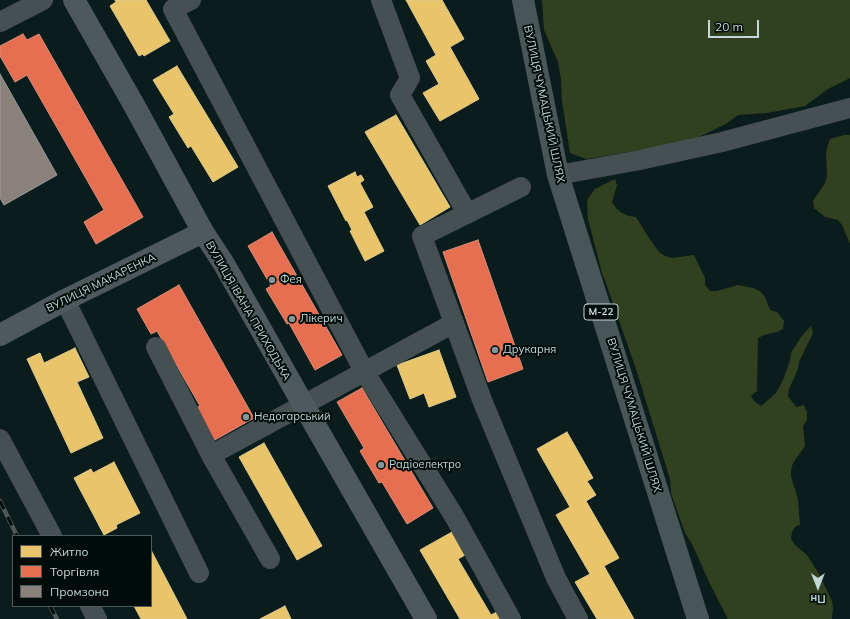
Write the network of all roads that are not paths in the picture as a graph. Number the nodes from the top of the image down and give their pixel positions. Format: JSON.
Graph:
{"nodes":[{"id":1,"x":43,"y":0,"type":"edge"},
{"id":2,"x":74,"y":0,"type":"edge"},
{"id":3,"x":191,"y":0,"type":"edge"},
{"id":4,"x":381,"y":0,"type":"edge"},
{"id":5,"x":522,"y":0,"type":"edge"},
{"id":6,"x":0,"y":22,"type":"edge"},
{"id":7,"x":850,"y":108,"type":"edge"},
{"id":8,"x":558,"y":175,"type":"junction"},
{"id":9,"x":521,"y":187,"type":"dead end"},
{"id":10,"x":467,"y":213,"type":"junction"},
{"id":11,"x":203,"y":232,"type":"junction"},
{"id":12,"x":65,"y":300,"type":"junction"},
{"id":13,"x":454,"y":323,"type":"junction"},
{"id":14,"x":0,"y":335,"type":"edge"},
{"id":15,"x":156,"y":347,"type":"dead end"},
{"id":16,"x":364,"y":371,"type":"junction"},
{"id":17,"x":303,"y":404,"type":"junction"},
{"id":18,"x":0,"y":439,"type":"edge"},
{"id":19,"x":211,"y":455,"type":"junction"},
{"id":20,"x":51,"y":535,"type":"edge"},
{"id":21,"x":270,"y":559,"type":"dead end"},
{"id":22,"x":199,"y":573,"type":"dead end"},
{"id":23,"x":91,"y":607,"type":"edge"},
{"id":24,"x":97,"y":619,"type":"edge"},
{"id":25,"x":426,"y":619,"type":"edge"},
{"id":26,"x":511,"y":619,"type":"edge"},
{"id":27,"x":578,"y":619,"type":"edge"},
{"id":28,"x":698,"y":619,"type":"edge"}],
"edges":[{"from":1,"to":6,"type":"street"},
{"from":2,"to":11,"type":"main road","name":"ВУЛИЦЯ ІВАНА ПРИХОДЬКА"},
{"from":3,"to":16,"type":"street"},
{"from":4,"to":10,"type":"street"},
{"from":5,"to":8,"type":"highway","name":"ВУЛИЦЯ ЧУМАЦЬКИЙ ШЛЯХ","number":"М-22"},
{"from":7,"to":8,"type":"street"},
{"from":8,"to":28,"type":"highway","name":"ВУЛИЦЯ ЧУМАЦЬКИЙ ШЛЯХ","number":"М-22"},
{"from":9,"to":10,"type":"street"},
{"from":10,"to":13,"type":"street"},
{"from":11,"to":12,"type":"main road","name":"ВУЛИЦЯ МАКАРЕНКА"},
{"from":11,"to":17,"type":"main road","name":"ВУЛИЦЯ ІВАНА ПРИХОДЬКА"},
{"from":12,"to":14,"type":"main road","name":"ВУЛИЦЯ МАКАРЕНКА"},
{"from":12,"to":22,"type":"street"},
{"from":13,"to":16,"type":"street"},
{"from":13,"to":27,"type":"street"},
{"from":15,"to":19,"type":"street"},
{"from":16,"to":17,"type":"street"},
{"from":16,"to":26,"type":"street"},
{"from":17,"to":19,"type":"street"},
{"from":17,"to":25,"type":"main road","name":"ВУЛИЦЯ ІВАНА ПРИХОДЬКА"},
{"from":18,"to":20,"type":"street"},
{"from":19,"to":21,"type":"street"},
{"from":23,"to":24,"type":"street"}]}
